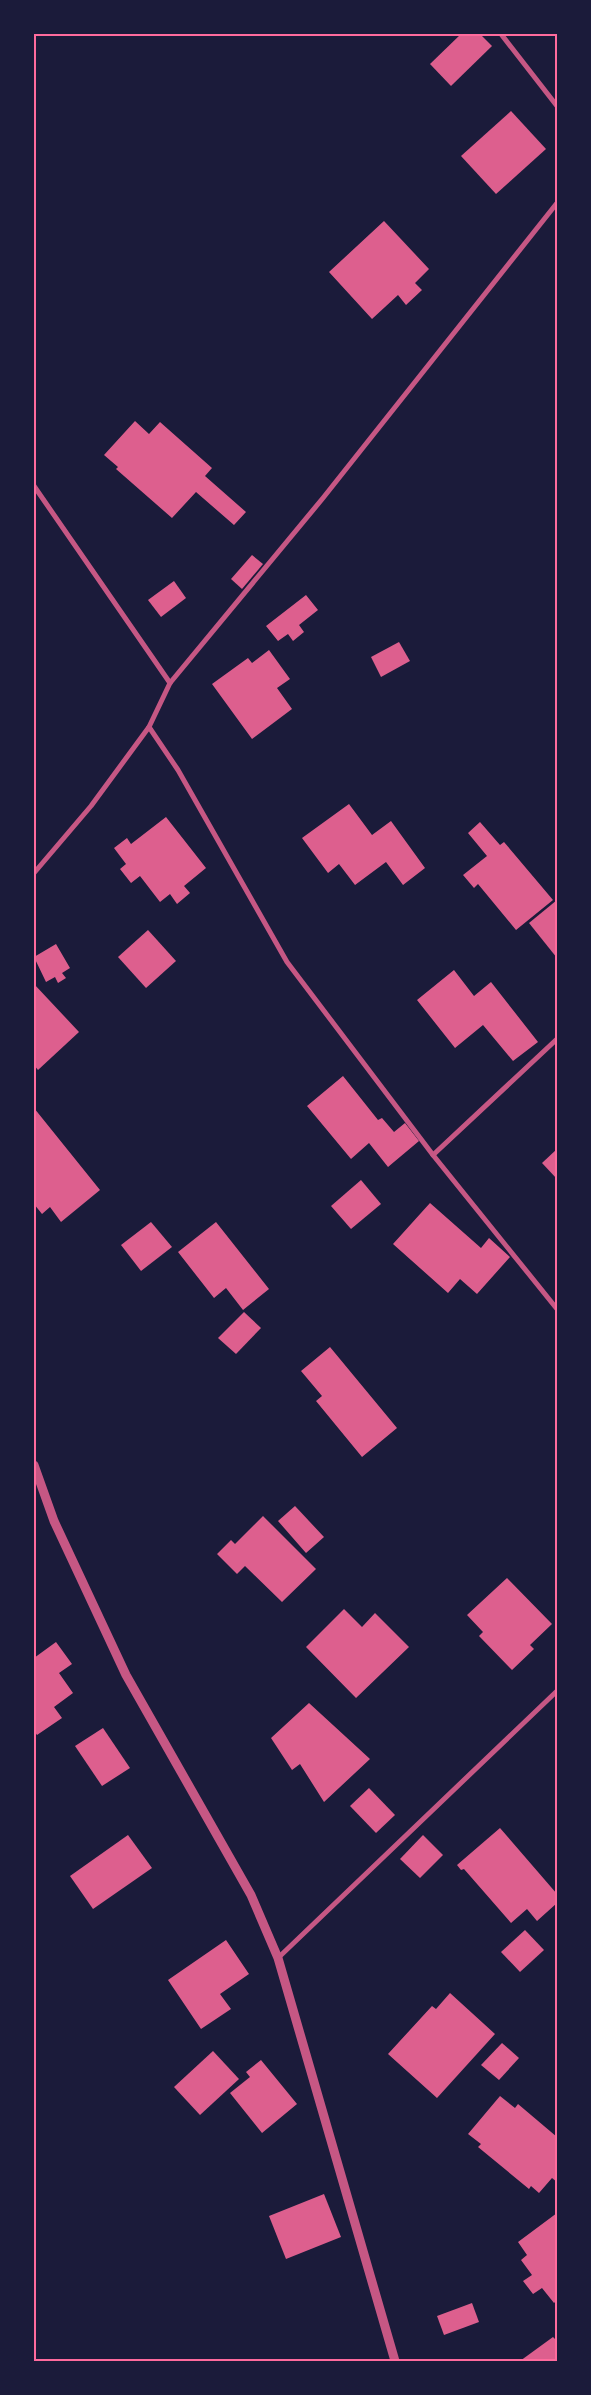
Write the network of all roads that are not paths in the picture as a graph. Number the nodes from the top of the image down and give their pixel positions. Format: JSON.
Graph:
{"nodes":[{"id":1,"x":501,"y":34,"type":"edge"},
{"id":2,"x":557,"y":106,"type":"edge"},
{"id":3,"x":557,"y":203,"type":"edge"},
{"id":4,"x":34,"y":486,"type":"edge"},
{"id":5,"x":170,"y":683,"type":"junction"},
{"id":6,"x":149,"y":727,"type":"junction"},
{"id":7,"x":34,"y":873,"type":"edge"},
{"id":8,"x":557,"y":1039,"type":"edge"},
{"id":9,"x":433,"y":1155,"type":"junction"},
{"id":10,"x":557,"y":1309,"type":"edge"},
{"id":11,"x":34,"y":1464,"type":"edge"},
{"id":12,"x":557,"y":1691,"type":"edge"},
{"id":13,"x":278,"y":1958,"type":"junction"},
{"id":14,"x":395,"y":2361,"type":"edge"}],
"edges":[{"from":1,"to":2,"type":"street"},
{"from":3,"to":5,"type":"street"},
{"from":4,"to":5,"type":"street"},
{"from":5,"to":6,"type":"street"},
{"from":6,"to":7,"type":"street"},
{"from":6,"to":9,"type":"street"},
{"from":8,"to":9,"type":"street"},
{"from":9,"to":10,"type":"street"},
{"from":11,"to":13,"type":"street"},
{"from":12,"to":13,"type":"street"},
{"from":13,"to":14,"type":"street"}]}
